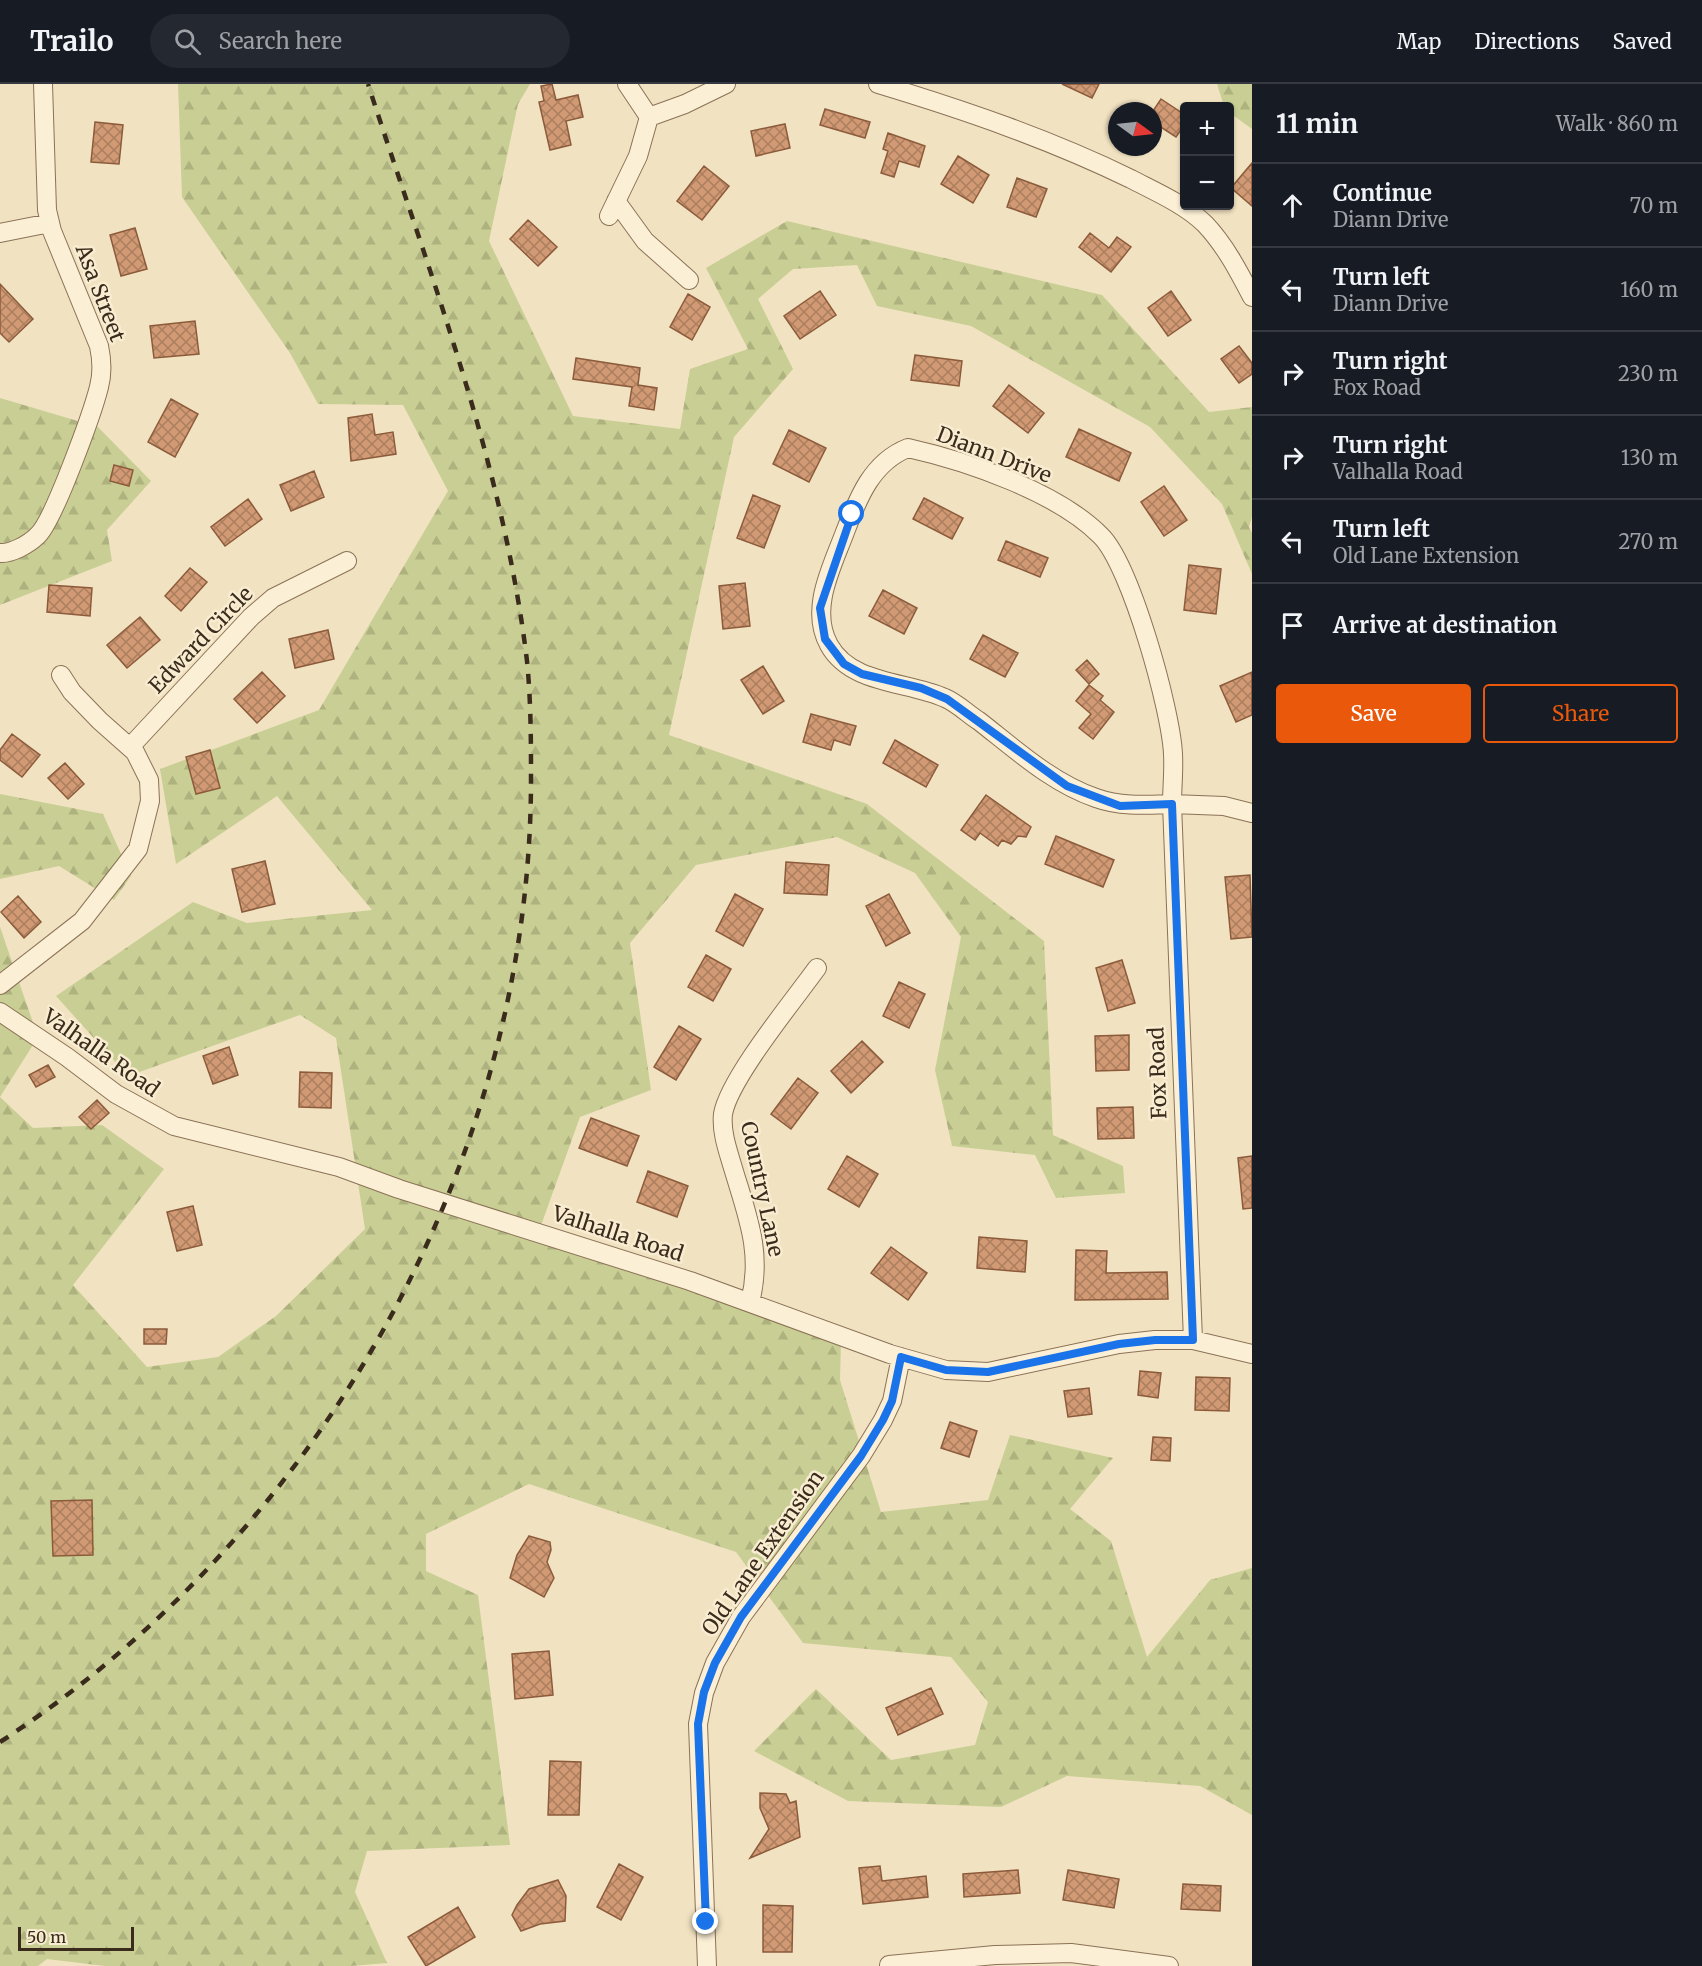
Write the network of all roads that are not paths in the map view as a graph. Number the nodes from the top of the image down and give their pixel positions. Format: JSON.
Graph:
{"nodes":[{"id":1,"x":43,"y":84,"type":"edge"},
{"id":2,"x":627,"y":84,"type":"edge"},
{"id":3,"x":726,"y":84,"type":"edge"},
{"id":4,"x":878,"y":84,"type":"edge"},
{"id":5,"x":649,"y":117,"type":"junction"},
{"id":6,"x":50,"y":223,"type":"junction"},
{"id":7,"x":0,"y":232,"type":"edge"},
{"id":8,"x":689,"y":280,"type":"dead end"},
{"id":9,"x":1252,"y":297,"type":"edge"},
{"id":10,"x":0,"y":553,"type":"edge"},
{"id":11,"x":347,"y":561,"type":"dead end"},
{"id":12,"x":60,"y":675,"type":"dead end"},
{"id":13,"x":130,"y":747,"type":"junction"},
{"id":14,"x":1172,"y":804,"type":"junction"},
{"id":15,"x":1252,"y":813,"type":"edge"},
{"id":16,"x":818,"y":968,"type":"dead end"},
{"id":17,"x":0,"y":985,"type":"edge"},
{"id":18,"x":0,"y":1012,"type":"edge"},
{"id":19,"x":750,"y":1302,"type":"junction"},
{"id":20,"x":1193,"y":1340,"type":"junction"},
{"id":21,"x":1252,"y":1354,"type":"edge"},
{"id":22,"x":901,"y":1357,"type":"junction"},
{"id":23,"x":889,"y":1965,"type":"edge"},
{"id":24,"x":1134,"y":1965,"type":"edge"},
{"id":25,"x":707,"y":1966,"type":"edge"},
{"id":26,"x":1169,"y":1966,"type":"edge"}],
"edges":[{"from":1,"to":6,"type":"street","name":"Asa Street"},
{"from":2,"to":5,"type":"street"},
{"from":3,"to":5,"type":"street"},
{"from":4,"to":9,"type":"street"},
{"from":5,"to":8,"type":"street"},
{"from":6,"to":7,"type":"street"},
{"from":6,"to":10,"type":"street","name":"Asa Street"},
{"from":11,"to":13,"type":"street","name":"Edward Circle"},
{"from":12,"to":13,"type":"street"},
{"from":13,"to":17,"type":"street"},
{"from":14,"to":14,"type":"street","name":"Diann Drive"},
{"from":14,"to":15,"type":"street","name":"Diann Drive"},
{"from":14,"to":20,"type":"street","name":"Fox Road"},
{"from":16,"to":19,"type":"street","name":"Country Lane"},
{"from":18,"to":19,"type":"street","name":"Valhalla Road"},
{"from":19,"to":22,"type":"street","name":"Valhalla Road"},
{"from":20,"to":21,"type":"street","name":"Valhalla Road"},
{"from":20,"to":22,"type":"street","name":"Valhalla Road"},
{"from":22,"to":25,"type":"street","name":"Old Lane Extension"},
{"from":23,"to":24,"type":"street"},
{"from":24,"to":26,"type":"street"}]}
